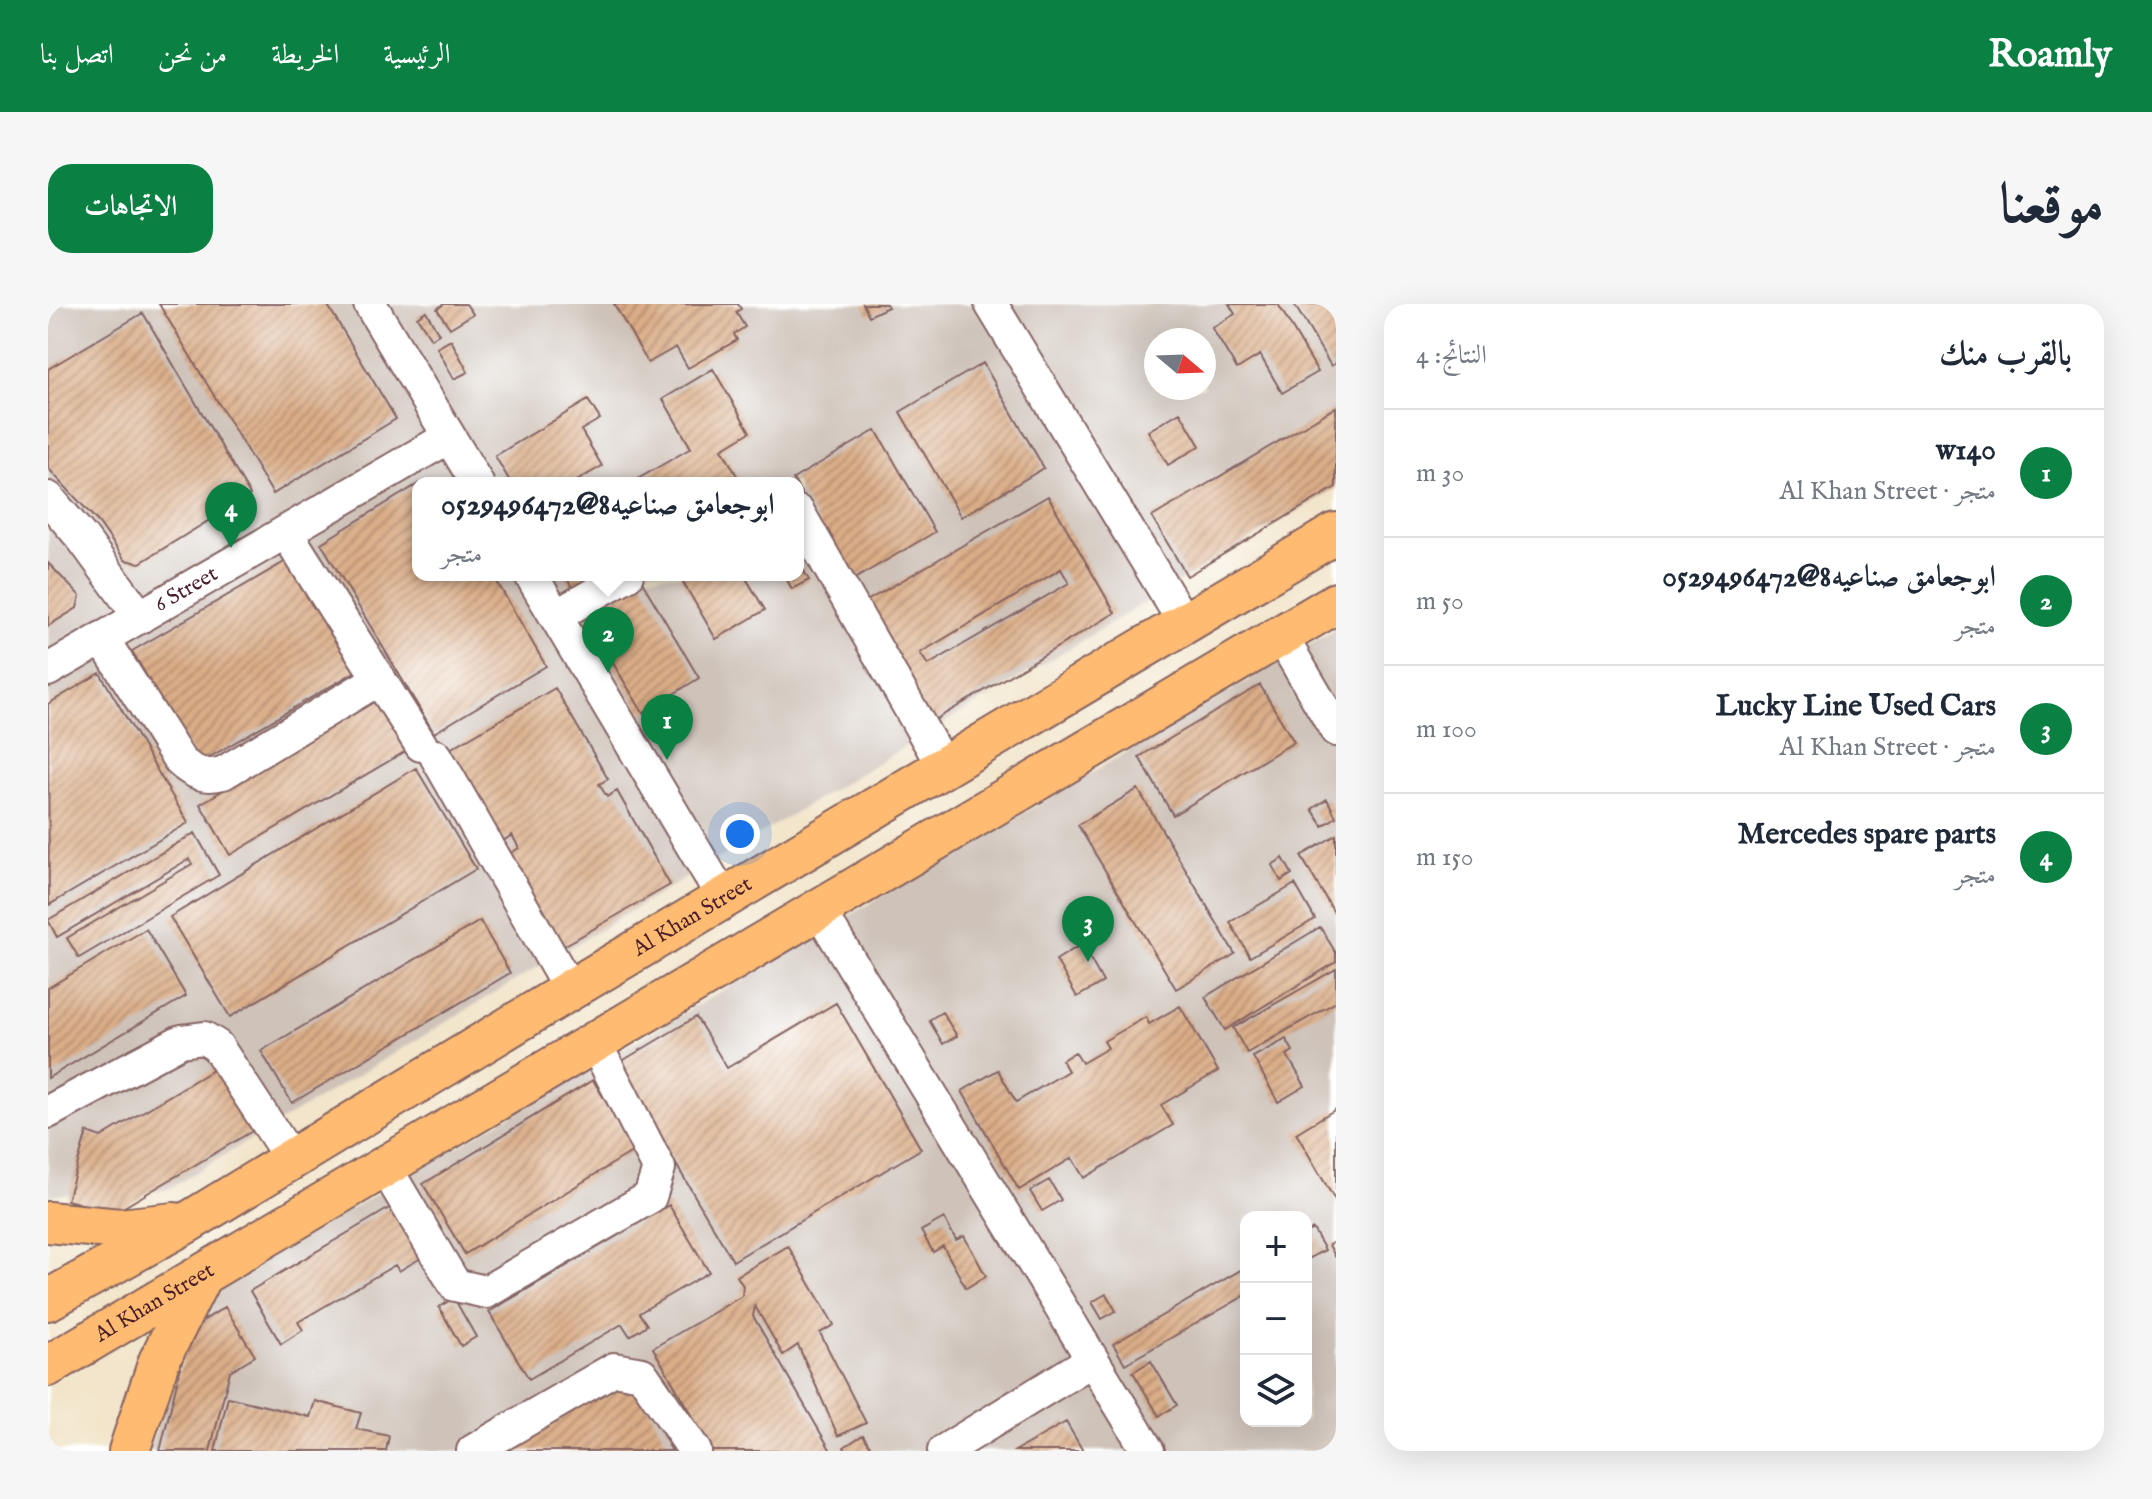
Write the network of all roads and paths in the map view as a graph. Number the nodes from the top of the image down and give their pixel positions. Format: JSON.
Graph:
{"nodes":[{"id":1,"x":370,"y":304,"type":"edge"},
{"id":2,"x":991,"y":304,"type":"edge"},
{"id":3,"x":449,"y":437,"type":"junction"},
{"id":4,"x":473,"y":477,"type":"edge"},
{"id":5,"x":48,"y":498,"type":"edge"},
{"id":6,"x":804,"y":523,"type":"edge"},
{"id":7,"x":286,"y":532,"type":"junction"},
{"id":8,"x":1336,"y":533,"type":"edge"},
{"id":9,"x":535,"y":581,"type":"edge"},
{"id":10,"x":617,"y":581,"type":"edge"},
{"id":11,"x":1336,"y":603,"type":"edge"},
{"id":12,"x":556,"y":616,"type":"junction"},
{"id":13,"x":140,"y":617,"type":"junction"},
{"id":14,"x":1185,"y":624,"type":"junction"},
{"id":15,"x":1281,"y":636,"type":"junction"},
{"id":16,"x":102,"y":638,"type":"junction"},
{"id":17,"x":48,"y":670,"type":"edge"},
{"id":18,"x":379,"y":679,"type":"junction"},
{"id":19,"x":1336,"y":730,"type":"edge"},
{"id":20,"x":944,"y":768,"type":"junction"},
{"id":21,"x":724,"y":899,"type":"junction"},
{"id":22,"x":819,"y":910,"type":"junction"},
{"id":23,"x":570,"y":990,"type":"junction"},
{"id":24,"x":595,"y":1043,"type":"junction"},
{"id":25,"x":48,"y":1112,"type":"edge"},
{"id":26,"x":291,"y":1159,"type":"junction"},
{"id":27,"x":385,"y":1167,"type":"junction"},
{"id":28,"x":190,"y":1221,"type":"junction"},
{"id":29,"x":48,"y":1222,"type":"edge"},
{"id":30,"x":201,"y":1276,"type":"junction"},
{"id":31,"x":48,"y":1300,"type":"edge"},
{"id":32,"x":1092,"y":1360,"type":"junction"},
{"id":33,"x":48,"y":1366,"type":"edge"},
{"id":34,"x":129,"y":1451,"type":"edge"},
{"id":35,"x":473,"y":1451,"type":"edge"},
{"id":36,"x":695,"y":1451,"type":"edge"},
{"id":37,"x":944,"y":1451,"type":"edge"},
{"id":38,"x":1148,"y":1451,"type":"edge"}],
"edges":[{"from":1,"to":3,"type":"lane"},
{"from":2,"to":14,"type":"lane"},
{"from":3,"to":4,"type":"lane"},
{"from":3,"to":7,"type":"lane","name":"6 Street"},
{"from":5,"to":13,"type":"lane"},
{"from":6,"to":20,"type":"lane"},
{"from":7,"to":13,"type":"lane","name":"6 Street"},
{"from":7,"to":18,"type":"lane"},
{"from":8,"to":14,"type":"main road","name":"Al Khan Street"},
{"from":9,"to":12,"type":"lane"},
{"from":10,"to":12,"type":"lane"},
{"from":11,"to":15,"type":"main road","name":"Al Khan Street"},
{"from":12,"to":21,"type":"lane"},
{"from":13,"to":16,"type":"lane","name":"6 Street"},
{"from":14,"to":20,"type":"main road","name":"Al Khan Street"},
{"from":15,"to":19,"type":"lane"},
{"from":15,"to":22,"type":"main road","name":"Al Khan Street"},
{"from":16,"to":17,"type":"lane","name":"6 Street"},
{"from":16,"to":18,"type":"lane"},
{"from":18,"to":23,"type":"lane"},
{"from":20,"to":21,"type":"main road","name":"Al Khan Street"},
{"from":21,"to":23,"type":"main road","name":"Al Khan Street"},
{"from":22,"to":24,"type":"main road","name":"Al Khan Street"},
{"from":22,"to":32,"type":"lane"},
{"from":23,"to":26,"type":"main road","name":"Al Khan Street"},
{"from":24,"to":27,"type":"main road","name":"Al Khan Street"},
{"from":24,"to":27,"type":"lane"},
{"from":25,"to":26,"type":"lane"},
{"from":26,"to":28,"type":"main road","name":"Al Khan Street"},
{"from":27,"to":30,"type":"main road","name":"Al Khan Street"},
{"from":28,"to":29,"type":"main road"},
{"from":28,"to":31,"type":"main road","name":"Al Khan Street"},
{"from":30,"to":33,"type":"main road","name":"Al Khan Street"},
{"from":30,"to":34,"type":"main road"},
{"from":32,"to":37,"type":"lane"},
{"from":32,"to":38,"type":"lane"},
{"from":35,"to":36,"type":"lane"}]}
